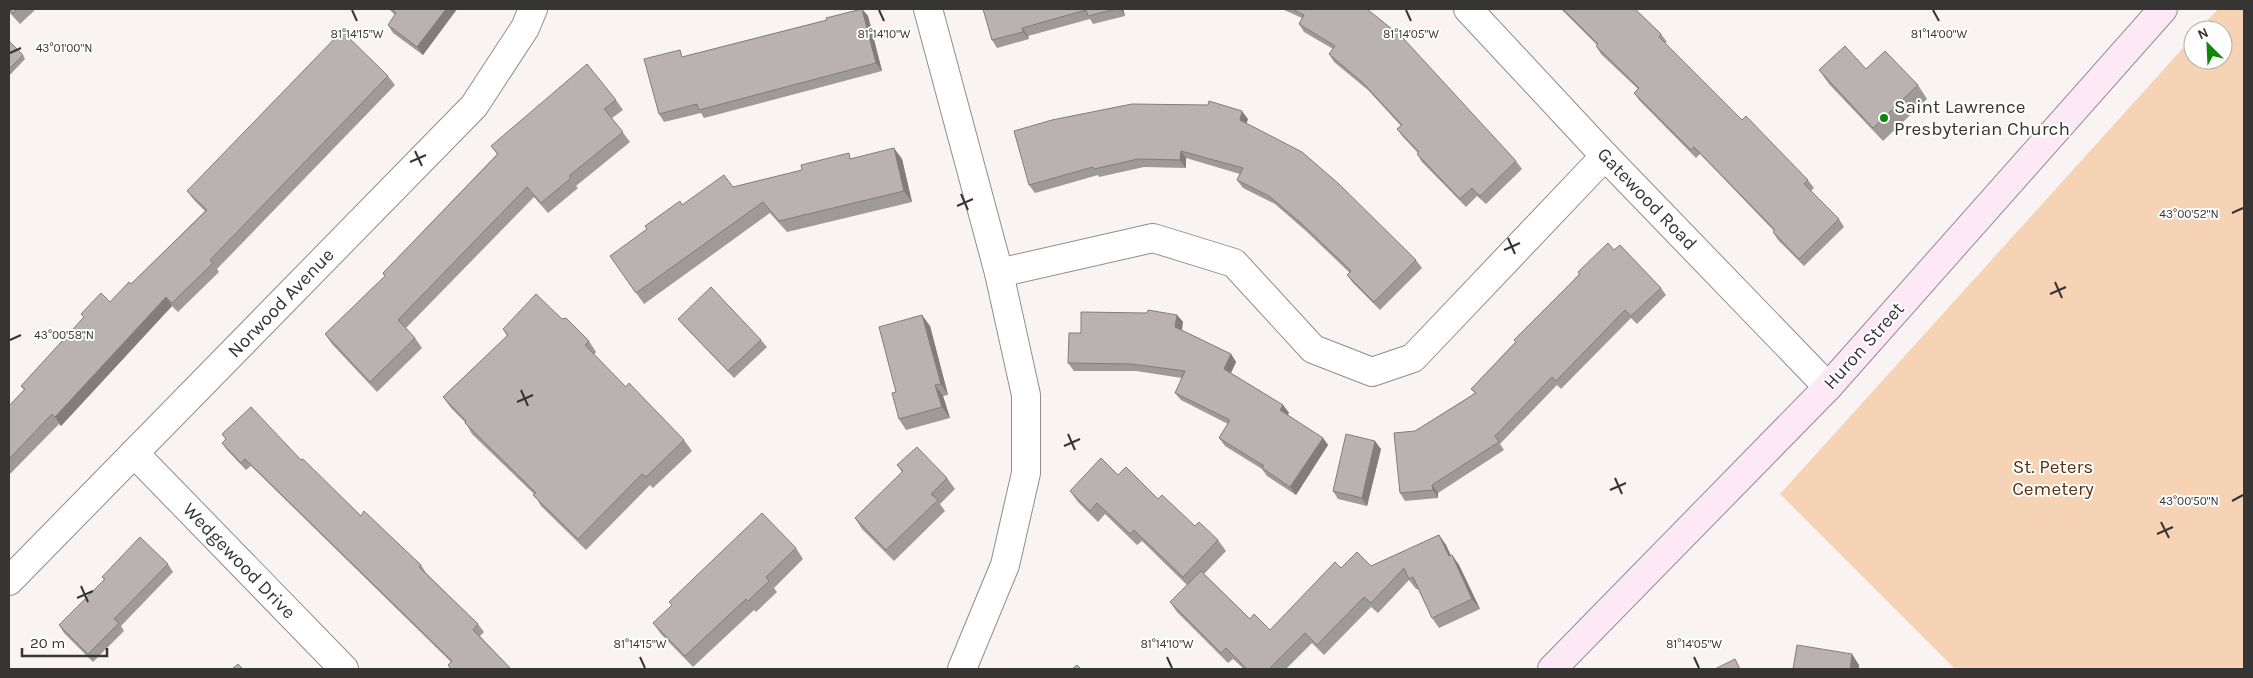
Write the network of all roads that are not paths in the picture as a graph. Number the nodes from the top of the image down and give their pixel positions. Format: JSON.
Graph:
{"nodes":[{"id":1,"x":533,"y":9,"type":"edge"},
{"id":2,"x":928,"y":9,"type":"edge"},
{"id":3,"x":1468,"y":9,"type":"edge"},
{"id":4,"x":2162,"y":9,"type":"edge"},
{"id":5,"x":1605,"y":156,"type":"junction"},
{"id":6,"x":999,"y":273,"type":"junction"},
{"id":7,"x":1828,"y":387,"type":"junction"},
{"id":8,"x":134,"y":453,"type":"junction"},
{"id":9,"x":9,"y":581,"type":"edge"},
{"id":10,"x":344,"y":669,"type":"edge"},
{"id":11,"x":962,"y":669,"type":"edge"},
{"id":12,"x":1552,"y":669,"type":"edge"}],
"edges":[{"from":1,"to":8,"type":"street","name":"Norwood Avenue"},
{"from":2,"to":6,"type":"street"},
{"from":3,"to":5,"type":"street","name":"Gatewood Road"},
{"from":4,"to":7,"type":"main road","name":"Huron Street"},
{"from":5,"to":6,"type":"street"},
{"from":5,"to":7,"type":"street","name":"Gatewood Road"},
{"from":6,"to":11,"type":"street"},
{"from":7,"to":12,"type":"main road","name":"Huron Street"},
{"from":8,"to":9,"type":"street","name":"Norwood Avenue"},
{"from":8,"to":10,"type":"street","name":"Wedgewood Drive"}]}
